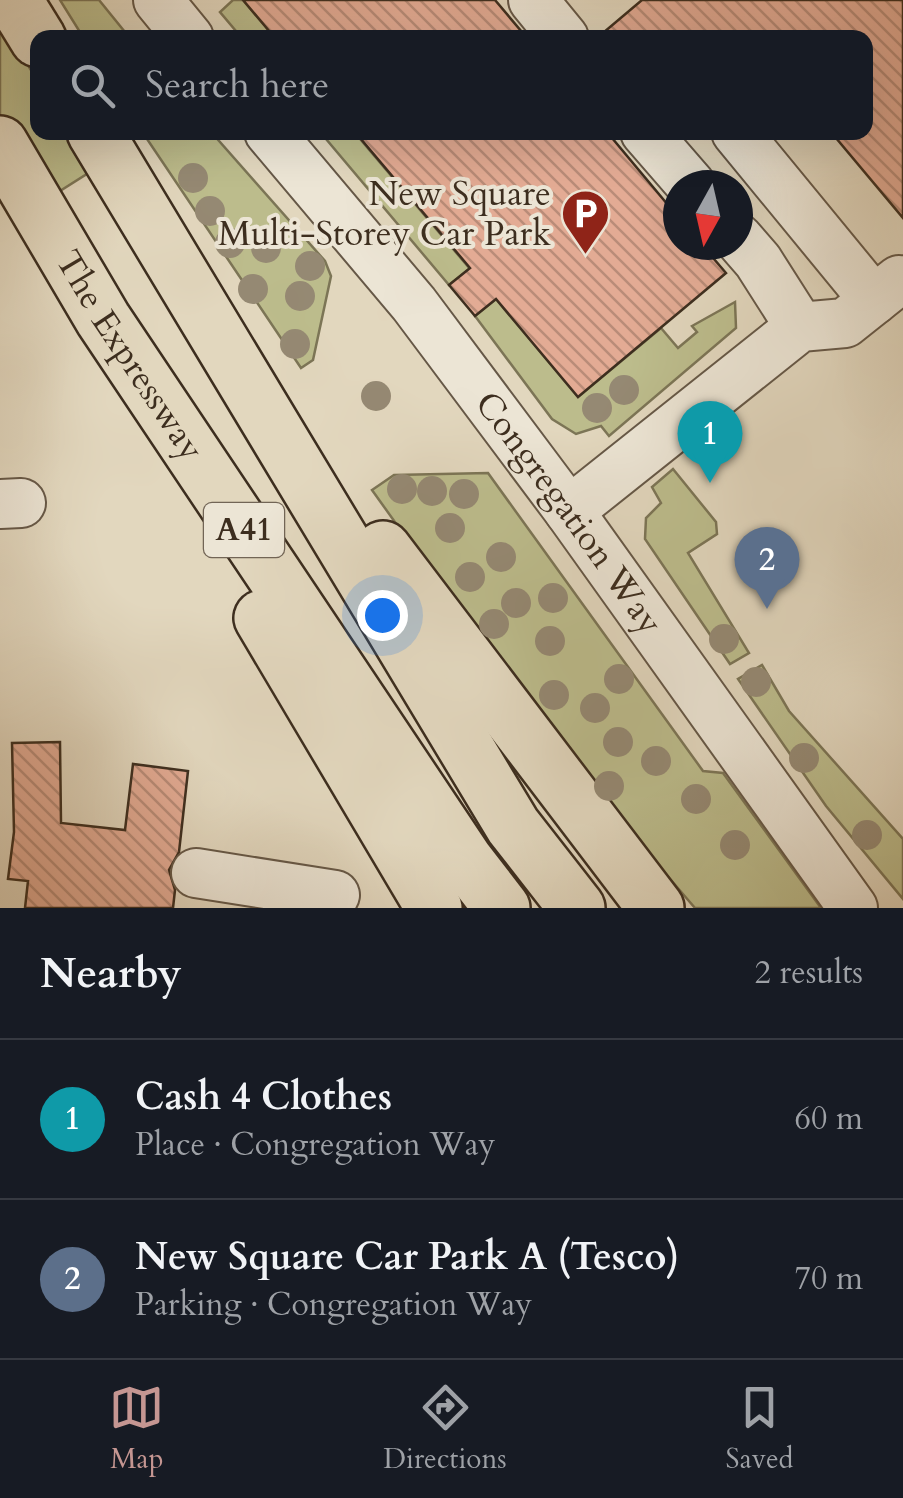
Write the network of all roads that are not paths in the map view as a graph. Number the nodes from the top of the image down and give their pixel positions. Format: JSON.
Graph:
{"nodes":[{"id":1,"x":14,"y":0,"type":"edge"},
{"id":2,"x":158,"y":0,"type":"edge"},
{"id":3,"x":32,"y":30,"type":"edge"},
{"id":4,"x":182,"y":30,"type":"edge"},
{"id":5,"x":100,"y":140,"type":"edge"},
{"id":6,"x":277,"y":140,"type":"edge"},
{"id":7,"x":652,"y":140,"type":"edge"},
{"id":8,"x":744,"y":140,"type":"edge"},
{"id":9,"x":782,"y":140,"type":"edge"},
{"id":10,"x":0,"y":144,"type":"edge"},
{"id":11,"x":678,"y":170,"type":"edge"},
{"id":12,"x":753,"y":255,"type":"edge"},
{"id":13,"x":892,"y":288,"type":"edge"},
{"id":14,"x":207,"y":315,"type":"junction"},
{"id":15,"x":103,"y":319,"type":"junction"},
{"id":16,"x":800,"y":328,"type":"junction"},
{"id":17,"x":569,"y":511,"type":"junction"},
{"id":18,"x":809,"y":843,"type":"junction"},
{"id":19,"x":196,"y":873,"type":"dead end"},
{"id":20,"x":335,"y":895,"type":"dead end"},
{"id":21,"x":267,"y":896,"type":"edge"},
{"id":22,"x":434,"y":908,"type":"edge"},
{"id":23,"x":502,"y":908,"type":"edge"},
{"id":24,"x":576,"y":908,"type":"edge"},
{"id":25,"x":656,"y":908,"type":"edge"},
{"id":26,"x":853,"y":908,"type":"edge"},
{"id":27,"x":875,"y":908,"type":"edge"}],
"edges":[{"from":1,"to":3,"type":"highway"},
{"from":2,"to":4,"type":"street"},
{"from":5,"to":14,"type":"highway","number":"A41"},
{"from":6,"to":17,"type":"street","name":"Congregation Way"},
{"from":7,"to":11,"type":"street"},
{"from":8,"to":13,"type":"street"},
{"from":9,"to":13,"type":"street"},
{"from":10,"to":15,"type":"highway","name":"The Expressway","number":"A41"},
{"from":12,"to":16,"type":"street"},
{"from":13,"to":16,"type":"street"},
{"from":14,"to":24,"type":"highway","number":"A41"},
{"from":14,"to":25,"type":"highway","number":"A41"},
{"from":15,"to":22,"type":"highway","number":"A41"},
{"from":15,"to":23,"type":"highway","name":"The Expressway","number":"A41"},
{"from":16,"to":17,"type":"street"},
{"from":17,"to":18,"type":"street","name":"Congregation Way"},
{"from":18,"to":26,"type":"street","name":"Congregation Way"},
{"from":18,"to":27,"type":"street"},
{"from":19,"to":21,"type":"street"},
{"from":20,"to":21,"type":"street"}]}
